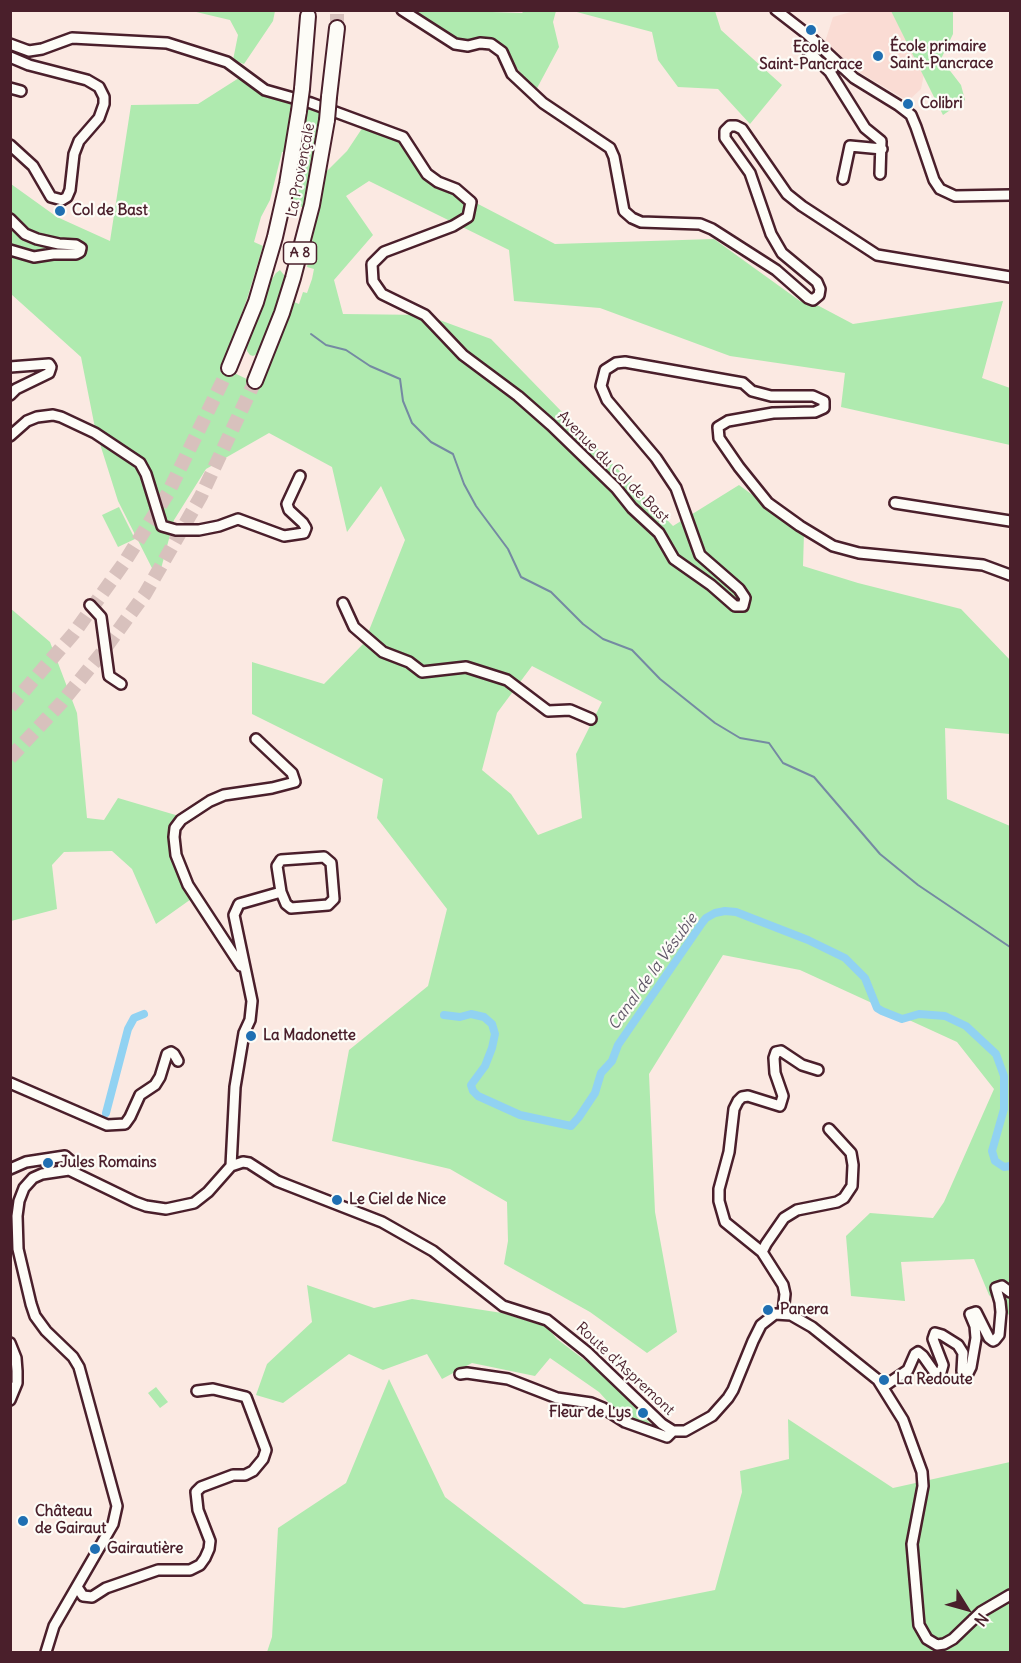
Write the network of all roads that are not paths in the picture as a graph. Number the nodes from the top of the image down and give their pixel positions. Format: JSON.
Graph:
{"nodes":[{"id":1,"x":402,"y":10,"type":"edge"},
{"id":2,"x":776,"y":10,"type":"edge"},
{"id":3,"x":308,"y":16,"type":"dead end"},
{"id":4,"x":337,"y":28,"type":"tunnel mouth"},
{"id":5,"x":10,"y":44,"type":"edge"},
{"id":6,"x":805,"y":48,"type":"dead end"},
{"id":7,"x":10,"y":57,"type":"edge"},
{"id":8,"x":10,"y":88,"type":"edge"},
{"id":9,"x":21,"y":92,"type":"dead end"},
{"id":10,"x":10,"y":145,"type":"edge"},
{"id":11,"x":882,"y":149,"type":"junction"},
{"id":12,"x":880,"y":174,"type":"dead end"},
{"id":13,"x":843,"y":179,"type":"dead end"},
{"id":14,"x":1011,"y":195,"type":"edge"},
{"id":15,"x":10,"y":219,"type":"edge"},
{"id":16,"x":10,"y":250,"type":"edge"},
{"id":17,"x":1011,"y":277,"type":"edge"},
{"id":18,"x":10,"y":367,"type":"edge"},
{"id":19,"x":229,"y":368,"type":"tunnel mouth"},
{"id":20,"x":255,"y":381,"type":"tunnel mouth"},
{"id":21,"x":10,"y":395,"type":"edge"},
{"id":22,"x":10,"y":436,"type":"edge"},
{"id":23,"x":300,"y":476,"type":"dead end"},
{"id":24,"x":895,"y":503,"type":"dead end"},
{"id":25,"x":1011,"y":521,"type":"edge"},
{"id":26,"x":1011,"y":574,"type":"edge"},
{"id":27,"x":343,"y":603,"type":"dead end"},
{"id":28,"x":90,"y":604,"type":"dead end"},
{"id":29,"x":121,"y":684,"type":"dead end"},
{"id":30,"x":591,"y":719,"type":"dead end"},
{"id":31,"x":256,"y":739,"type":"dead end"},
{"id":32,"x":281,"y":892,"type":"junction"},
{"id":33,"x":246,"y":974,"type":"junction"},
{"id":34,"x":177,"y":1061,"type":"dead end"},
{"id":35,"x":818,"y":1070,"type":"dead end"},
{"id":36,"x":10,"y":1083,"type":"edge"},
{"id":37,"x":830,"y":1129,"type":"dead end"},
{"id":38,"x":231,"y":1166,"type":"junction"},
{"id":39,"x":10,"y":1169,"type":"edge"},
{"id":40,"x":69,"y":1170,"type":"junction"},
{"id":41,"x":762,"y":1252,"type":"junction"},
{"id":42,"x":1011,"y":1292,"type":"edge"},
{"id":43,"x":783,"y":1313,"type":"junction"},
{"id":44,"x":10,"y":1343,"type":"edge"},
{"id":45,"x":460,"y":1374,"type":"dead end"},
{"id":46,"x":883,"y":1387,"type":"junction"},
{"id":47,"x":197,"y":1391,"type":"dead end"},
{"id":48,"x":10,"y":1400,"type":"edge"},
{"id":49,"x":672,"y":1431,"type":"junction"},
{"id":50,"x":77,"y":1587,"type":"junction"},
{"id":51,"x":1011,"y":1595,"type":"edge"},
{"id":52,"x":46,"y":1653,"type":"edge"}],
"edges":[{"from":1,"to":17,"type":"street"},
{"from":2,"to":14,"type":"street"},
{"from":3,"to":19,"type":"highway","name":"La Provençale","number":"A 8","bridge":true},
{"from":4,"to":20,"type":"highway","name":"La Provençale","number":"A 8","bridge":true},
{"from":5,"to":26,"type":"street","name":"Avenue du Col de Bast"},
{"from":6,"to":11,"type":"street"},
{"from":7,"to":10,"type":"street"},
{"from":8,"to":9,"type":"street"},
{"from":11,"to":12,"type":"street"},
{"from":11,"to":13,"type":"street"},
{"from":15,"to":16,"type":"street"},
{"from":18,"to":21,"type":"street"},
{"from":22,"to":23,"type":"street"},
{"from":24,"to":25,"type":"street"},
{"from":27,"to":30,"type":"street"},
{"from":28,"to":29,"type":"street"},
{"from":31,"to":33,"type":"street"},
{"from":32,"to":32,"type":"street"},
{"from":32,"to":33,"type":"street"},
{"from":33,"to":38,"type":"street"},
{"from":34,"to":36,"type":"street"},
{"from":35,"to":41,"type":"street"},
{"from":37,"to":41,"type":"street"},
{"from":38,"to":40,"type":"street"},
{"from":38,"to":49,"type":"street","name":"Route d'Aspremont"},
{"from":39,"to":40,"type":"street"},
{"from":40,"to":50,"type":"street"},
{"from":41,"to":43,"type":"street"},
{"from":42,"to":46,"type":"street"},
{"from":43,"to":46,"type":"street"},
{"from":43,"to":49,"type":"street","name":"Route d'Aspremont"},
{"from":44,"to":48,"type":"street"},
{"from":45,"to":49,"type":"street"},
{"from":46,"to":51,"type":"street"},
{"from":47,"to":50,"type":"street"},
{"from":50,"to":52,"type":"street"}]}
